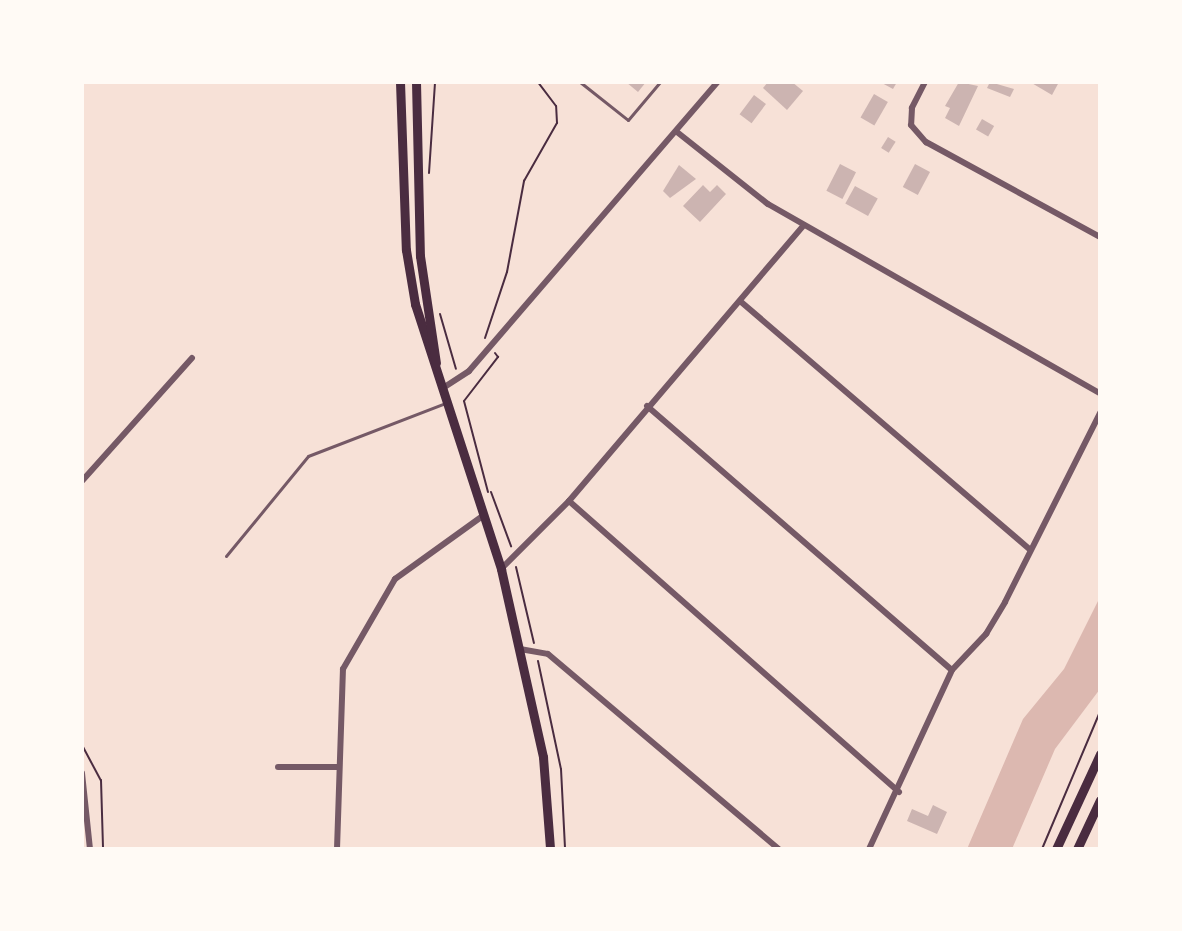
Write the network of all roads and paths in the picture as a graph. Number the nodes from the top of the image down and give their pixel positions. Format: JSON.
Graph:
{"nodes":[{"id":1,"x":400,"y":82,"type":"edge"},
{"id":2,"x":416,"y":82,"type":"edge"},
{"id":3,"x":435,"y":82,"type":"edge"},
{"id":4,"x":538,"y":82,"type":"edge"},
{"id":5,"x":580,"y":82,"type":"edge"},
{"id":6,"x":660,"y":82,"type":"edge"},
{"id":7,"x":718,"y":82,"type":"edge"},
{"id":8,"x":925,"y":82,"type":"edge"},
{"id":9,"x":677,"y":132,"type":"junction"},
{"id":10,"x":429,"y":175,"type":"dead end"},
{"id":11,"x":804,"y":225,"type":"junction"},
{"id":12,"x":1100,"y":237,"type":"edge"},
{"id":13,"x":437,"y":301,"type":"dead end"},
{"id":14,"x":740,"y":301,"type":"junction"},
{"id":15,"x":491,"y":346,"type":"junction"},
{"id":16,"x":192,"y":358,"type":"dead end"},
{"id":17,"x":437,"y":375,"type":"junction"},
{"id":18,"x":460,"y":379,"type":"junction"},
{"id":19,"x":443,"y":388,"type":"junction"},
{"id":20,"x":1100,"y":393,"type":"edge"},
{"id":21,"x":447,"y":402,"type":"junction"},
{"id":22,"x":647,"y":406,"type":"junction"},
{"id":23,"x":1100,"y":413,"type":"edge"},
{"id":24,"x":82,"y":481,"type":"edge"},
{"id":25,"x":490,"y":491,"type":"junction"},
{"id":26,"x":478,"y":495,"type":"junction"},
{"id":27,"x":569,"y":501,"type":"junction"},
{"id":28,"x":484,"y":515,"type":"junction"},
{"id":29,"x":1029,"y":549,"type":"junction"},
{"id":30,"x":226,"y":556,"type":"dead end"},
{"id":31,"x":515,"y":559,"type":"junction"},
{"id":32,"x":501,"y":569,"type":"junction"},
{"id":33,"x":520,"y":649,"type":"junction"},
{"id":34,"x":536,"y":649,"type":"junction"},
{"id":35,"x":952,"y":670,"type":"junction"},
{"id":36,"x":1100,"y":712,"type":"edge"},
{"id":37,"x":82,"y":745,"type":"edge"},
{"id":38,"x":1100,"y":754,"type":"edge"},
{"id":39,"x":278,"y":767,"type":"dead end"},
{"id":40,"x":338,"y":767,"type":"junction"},
{"id":41,"x":82,"y":773,"type":"edge"},
{"id":42,"x":899,"y":792,"type":"junction"},
{"id":43,"x":1100,"y":800,"type":"edge"},
{"id":44,"x":90,"y":849,"type":"edge"},
{"id":45,"x":103,"y":849,"type":"edge"},
{"id":46,"x":337,"y":849,"type":"edge"},
{"id":47,"x":550,"y":849,"type":"edge"},
{"id":48,"x":565,"y":849,"type":"edge"},
{"id":49,"x":779,"y":849,"type":"edge"},
{"id":50,"x":869,"y":849,"type":"edge"},
{"id":51,"x":1042,"y":849,"type":"edge"},
{"id":52,"x":1056,"y":849,"type":"edge"},
{"id":53,"x":1077,"y":849,"type":"edge"}],
"edges":[{"from":1,"to":17,"type":"main road"},
{"from":2,"to":17,"type":"main road"},
{"from":3,"to":10,"type":"path"},
{"from":4,"to":15,"type":"path"},
{"from":5,"to":6,"type":"lane"},
{"from":7,"to":9,"type":"street"},
{"from":8,"to":12,"type":"street"},
{"from":9,"to":11,"type":"street"},
{"from":9,"to":15,"type":"street"},
{"from":11,"to":14,"type":"street"},
{"from":11,"to":20,"type":"street"},
{"from":13,"to":18,"type":"path"},
{"from":14,"to":22,"type":"street"},
{"from":14,"to":29,"type":"street"},
{"from":15,"to":18,"type":"street"},
{"from":15,"to":25,"type":"path"},
{"from":16,"to":24,"type":"street"},
{"from":17,"to":19,"type":"main road"},
{"from":18,"to":19,"type":"street"},
{"from":19,"to":21,"type":"main road"},
{"from":21,"to":26,"type":"main road"},
{"from":21,"to":30,"type":"lane"},
{"from":22,"to":27,"type":"street"},
{"from":22,"to":35,"type":"street"},
{"from":23,"to":29,"type":"street"},
{"from":25,"to":26,"type":"path"},
{"from":25,"to":31,"type":"path"},
{"from":26,"to":28,"type":"main road"},
{"from":27,"to":31,"type":"street"},
{"from":27,"to":42,"type":"street"},
{"from":28,"to":32,"type":"main road"},
{"from":28,"to":40,"type":"street"},
{"from":29,"to":35,"type":"street"},
{"from":31,"to":32,"type":"street"},
{"from":31,"to":34,"type":"path"},
{"from":32,"to":33,"type":"main road"},
{"from":33,"to":34,"type":"street"},
{"from":33,"to":47,"type":"main road"},
{"from":34,"to":48,"type":"path"},
{"from":34,"to":49,"type":"street"},
{"from":35,"to":42,"type":"street"},
{"from":36,"to":51,"type":"path"},
{"from":37,"to":45,"type":"path"},
{"from":38,"to":52,"type":"main road"},
{"from":39,"to":40,"type":"street"},
{"from":40,"to":46,"type":"street"},
{"from":41,"to":44,"type":"street"},
{"from":42,"to":50,"type":"street"},
{"from":43,"to":53,"type":"main road"}]}
